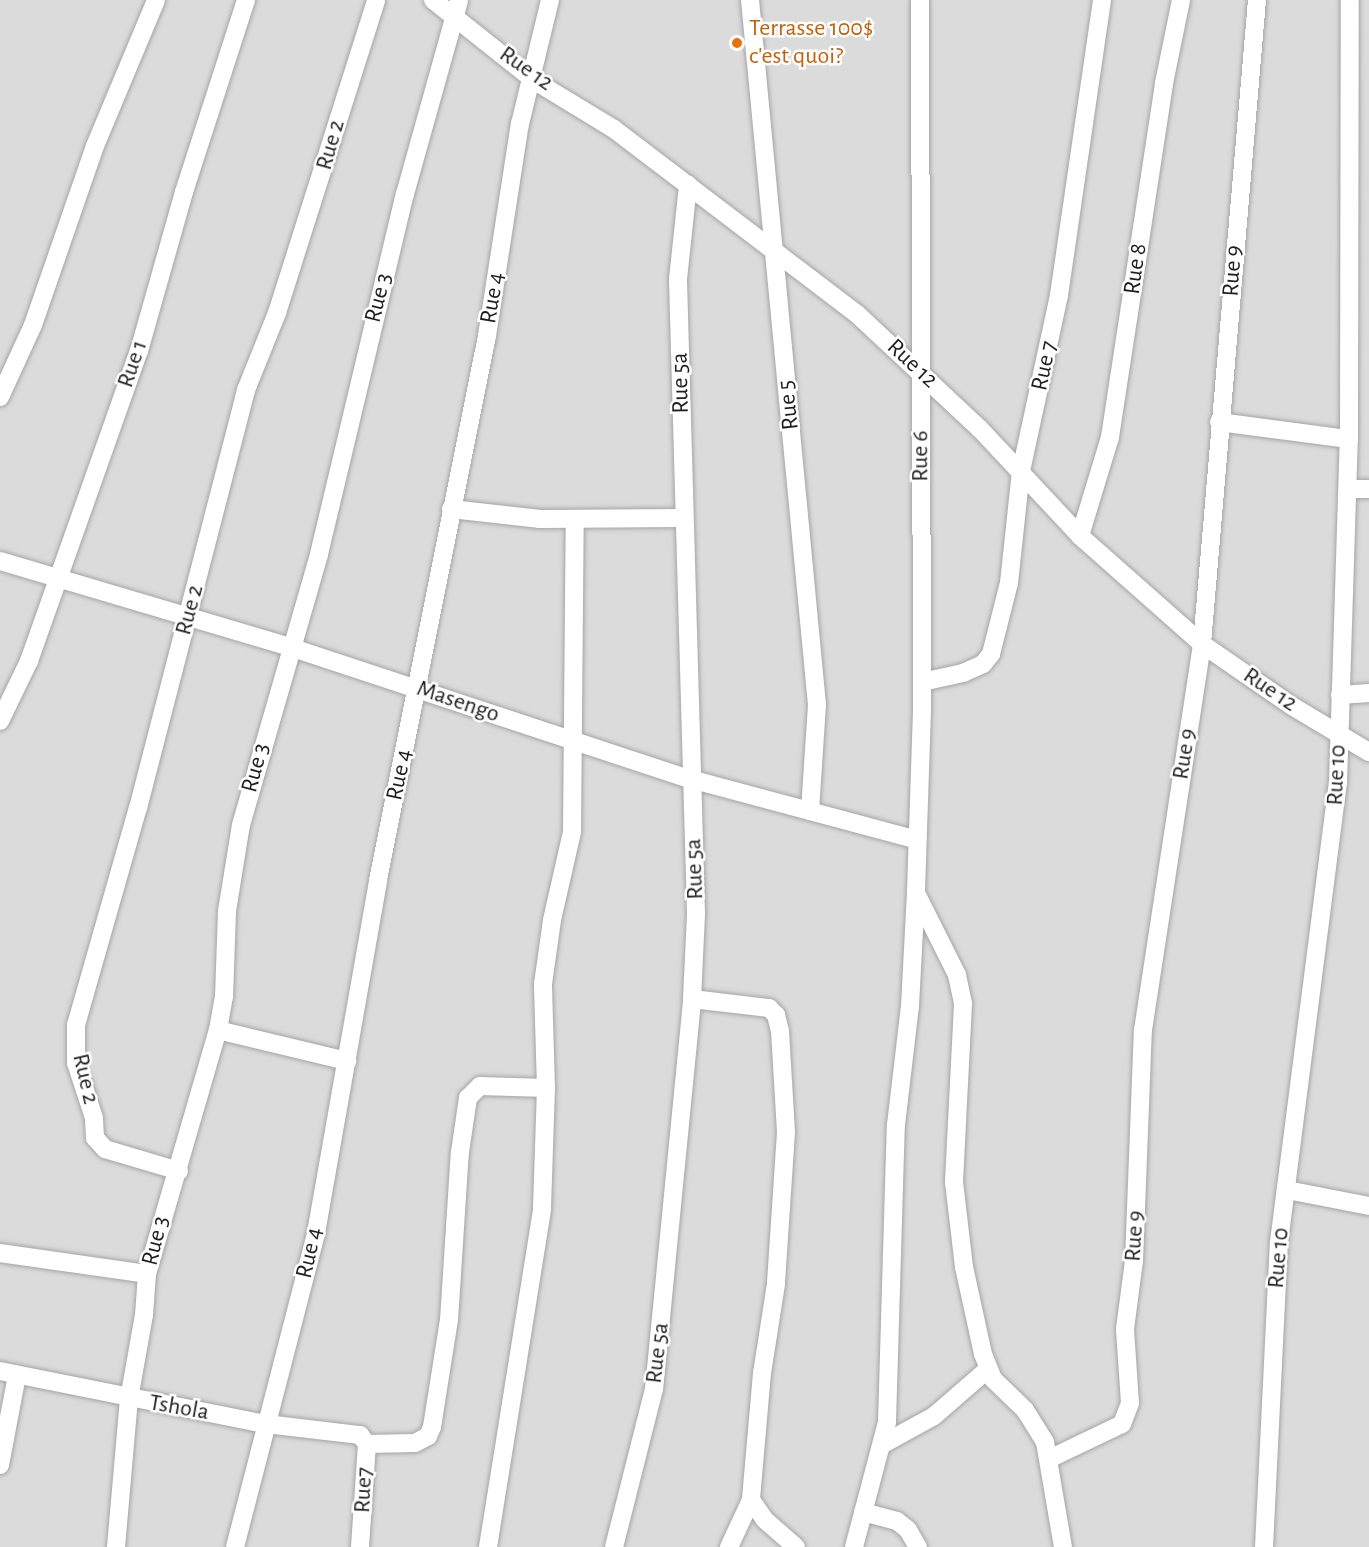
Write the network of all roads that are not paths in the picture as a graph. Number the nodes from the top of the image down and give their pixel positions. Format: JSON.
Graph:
{"nodes":[{"id":1,"x":156,"y":0,"type":"edge"},
{"id":2,"x":246,"y":0,"type":"edge"},
{"id":3,"x":376,"y":0,"type":"edge"},
{"id":4,"x":433,"y":0,"type":"edge"},
{"id":5,"x":550,"y":0,"type":"edge"},
{"id":6,"x":750,"y":0,"type":"edge"},
{"id":7,"x":920,"y":0,"type":"edge"},
{"id":8,"x":1102,"y":0,"type":"edge"},
{"id":9,"x":1181,"y":0,"type":"edge"},
{"id":10,"x":1257,"y":0,"type":"edge"},
{"id":11,"x":1350,"y":0,"type":"edge"},
{"id":12,"x":457,"y":8,"type":"edge"},
{"id":13,"x":533,"y":79,"type":"junction"},
{"id":14,"x":688,"y":185,"type":"junction"},
{"id":15,"x":774,"y":247,"type":"junction"},
{"id":16,"x":921,"y":371,"type":"junction"},
{"id":17,"x":0,"y":397,"type":"edge"},
{"id":18,"x":1219,"y":422,"type":"junction"},
{"id":19,"x":1349,"y":439,"type":"junction"},
{"id":20,"x":1021,"y":471,"type":"junction"},
{"id":21,"x":1348,"y":489,"type":"junction"},
{"id":22,"x":1369,"y":489,"type":"edge"},
{"id":23,"x":451,"y":509,"type":"junction"},
{"id":24,"x":682,"y":518,"type":"junction"},
{"id":25,"x":575,"y":519,"type":"junction"},
{"id":26,"x":1080,"y":536,"type":"junction"},
{"id":27,"x":0,"y":561,"type":"edge"},
{"id":28,"x":57,"y":578,"type":"junction"},
{"id":29,"x":189,"y":616,"type":"junction"},
{"id":30,"x":1202,"y":644,"type":"junction"},
{"id":31,"x":290,"y":647,"type":"junction"},
{"id":32,"x":922,"y":682,"type":"junction"},
{"id":33,"x":418,"y":689,"type":"junction"},
{"id":34,"x":1369,"y":693,"type":"edge"},
{"id":35,"x":1340,"y":694,"type":"junction"},
{"id":36,"x":0,"y":721,"type":"edge"},
{"id":37,"x":1339,"y":735,"type":"junction"},
{"id":38,"x":571,"y":741,"type":"junction"},
{"id":39,"x":1369,"y":752,"type":"edge"},
{"id":40,"x":690,"y":778,"type":"junction"},
{"id":41,"x":810,"y":810,"type":"junction"},
{"id":42,"x":917,"y":840,"type":"junction"},
{"id":43,"x":916,"y":891,"type":"junction"},
{"id":44,"x":692,"y":999,"type":"junction"},
{"id":45,"x":218,"y":1030,"type":"junction"},
{"id":46,"x":346,"y":1061,"type":"junction"},
{"id":47,"x":546,"y":1089,"type":"junction"},
{"id":48,"x":178,"y":1171,"type":"junction"},
{"id":49,"x":1287,"y":1190,"type":"junction"},
{"id":50,"x":1369,"y":1206,"type":"edge"},
{"id":51,"x":0,"y":1253,"type":"edge"},
{"id":52,"x":147,"y":1274,"type":"junction"},
{"id":53,"x":988,"y":1370,"type":"junction"},
{"id":54,"x":8,"y":1373,"type":"edge"},
{"id":55,"x":129,"y":1399,"type":"junction"},
{"id":56,"x":266,"y":1424,"type":"junction"},
{"id":57,"x":364,"y":1439,"type":"junction"},
{"id":58,"x":883,"y":1444,"type":"junction"},
{"id":59,"x":1049,"y":1459,"type":"junction"},
{"id":60,"x":0,"y":1465,"type":"edge"},
{"id":61,"x":751,"y":1500,"type":"junction"},
{"id":62,"x":863,"y":1512,"type":"junction"},
{"id":63,"x":116,"y":1547,"type":"edge"},
{"id":64,"x":235,"y":1547,"type":"edge"},
{"id":65,"x":360,"y":1547,"type":"edge"},
{"id":66,"x":488,"y":1547,"type":"edge"},
{"id":67,"x":614,"y":1547,"type":"edge"},
{"id":68,"x":729,"y":1547,"type":"edge"},
{"id":69,"x":796,"y":1547,"type":"edge"},
{"id":70,"x":854,"y":1547,"type":"edge"},
{"id":71,"x":918,"y":1547,"type":"edge"},
{"id":72,"x":1063,"y":1547,"type":"edge"},
{"id":73,"x":1264,"y":1547,"type":"edge"}],
"edges":[{"from":1,"to":17,"type":"street"},
{"from":2,"to":28,"type":"street","name":"Rue 1"},
{"from":3,"to":29,"type":"street","name":"Rue 2"},
{"from":4,"to":12,"type":"street","name":"Rue 12"},
{"from":5,"to":13,"type":"street","name":"Rue 4"},
{"from":6,"to":15,"type":"street","name":"Rue 5"},
{"from":7,"to":16,"type":"street","name":"Rue 6"},
{"from":8,"to":20,"type":"street","name":"Rue 7"},
{"from":9,"to":26,"type":"street","name":"Rue 8"},
{"from":10,"to":18,"type":"street","name":"Rue 9"},
{"from":11,"to":19,"type":"street","name":"Rue 10"},
{"from":12,"to":13,"type":"street","name":"Rue 12"},
{"from":12,"to":31,"type":"street","name":"Rue 3"},
{"from":13,"to":14,"type":"street","name":"Rue 12"},
{"from":13,"to":23,"type":"street","name":"Rue 4"},
{"from":14,"to":15,"type":"street","name":"Rue 12"},
{"from":14,"to":24,"type":"street","name":"Rue 5a"},
{"from":15,"to":16,"type":"street","name":"Rue 12"},
{"from":15,"to":41,"type":"street","name":"Rue 5"},
{"from":16,"to":20,"type":"street","name":"Rue 12"},
{"from":16,"to":32,"type":"street","name":"Rue 6"},
{"from":18,"to":19,"type":"street"},
{"from":18,"to":30,"type":"street","name":"Rue 9"},
{"from":19,"to":21,"type":"street","name":"Rue 10"},
{"from":20,"to":26,"type":"street","name":"Rue 12"},
{"from":20,"to":32,"type":"street","name":"Rue 7"},
{"from":21,"to":22,"type":"street"},
{"from":21,"to":35,"type":"street","name":"Rue 10"},
{"from":23,"to":25,"type":"street"},
{"from":23,"to":33,"type":"street","name":"Rue 4"},
{"from":24,"to":25,"type":"street"},
{"from":24,"to":40,"type":"street","name":"Rue 5a"},
{"from":25,"to":38,"type":"street"},
{"from":26,"to":30,"type":"street","name":"Rue 12"},
{"from":27,"to":28,"type":"street","name":"Masengo"},
{"from":28,"to":29,"type":"street","name":"Masengo"},
{"from":28,"to":36,"type":"street","name":"Rue 1"},
{"from":29,"to":31,"type":"street","name":"Masengo"},
{"from":29,"to":48,"type":"street","name":"Rue 2"},
{"from":30,"to":37,"type":"street","name":"Rue 12"},
{"from":30,"to":59,"type":"street","name":"Rue 9"},
{"from":31,"to":33,"type":"street","name":"Masengo"},
{"from":31,"to":45,"type":"street","name":"Rue 3"},
{"from":32,"to":42,"type":"street","name":"Rue 6"},
{"from":33,"to":38,"type":"street","name":"Masengo"},
{"from":33,"to":46,"type":"street","name":"Rue 4"},
{"from":34,"to":35,"type":"street"},
{"from":35,"to":37,"type":"street","name":"Rue 10"},
{"from":37,"to":39,"type":"street","name":"Rue 12"},
{"from":37,"to":49,"type":"street","name":"Rue 10"},
{"from":38,"to":40,"type":"street","name":"Masengo"},
{"from":38,"to":47,"type":"street"},
{"from":40,"to":41,"type":"street","name":"Masengo"},
{"from":40,"to":44,"type":"street","name":"Rue 5a"},
{"from":41,"to":42,"type":"street","name":"Masengo"},
{"from":42,"to":43,"type":"street","name":"Rue 6"},
{"from":43,"to":53,"type":"street"},
{"from":43,"to":58,"type":"street","name":"Rue 6"},
{"from":44,"to":61,"type":"street"},
{"from":44,"to":67,"type":"street","name":"Rue 5a"},
{"from":45,"to":46,"type":"street"},
{"from":45,"to":48,"type":"street","name":"Rue 3"},
{"from":46,"to":56,"type":"street","name":"Rue 4"},
{"from":47,"to":57,"type":"street","name":"Tshola"},
{"from":47,"to":66,"type":"street"},
{"from":48,"to":52,"type":"street","name":"Rue 3"},
{"from":49,"to":50,"type":"street"},
{"from":49,"to":73,"type":"street","name":"Rue 10"},
{"from":51,"to":52,"type":"street"},
{"from":52,"to":55,"type":"street","name":"Rue 3"},
{"from":53,"to":58,"type":"street"},
{"from":53,"to":59,"type":"street"},
{"from":54,"to":55,"type":"street","name":"Tshola"},
{"from":54,"to":60,"type":"street"},
{"from":55,"to":56,"type":"street","name":"Tshola"},
{"from":55,"to":63,"type":"street","name":"Rue 3"},
{"from":56,"to":57,"type":"street","name":"Tshola"},
{"from":56,"to":64,"type":"street","name":"Rue 4"},
{"from":57,"to":65,"type":"street","name":"Rue7"},
{"from":58,"to":62,"type":"street","name":"Rue 6"},
{"from":59,"to":72,"type":"street"},
{"from":61,"to":68,"type":"street"},
{"from":61,"to":69,"type":"street"},
{"from":62,"to":70,"type":"street","name":"Rue 6"},
{"from":62,"to":71,"type":"street"}]}
